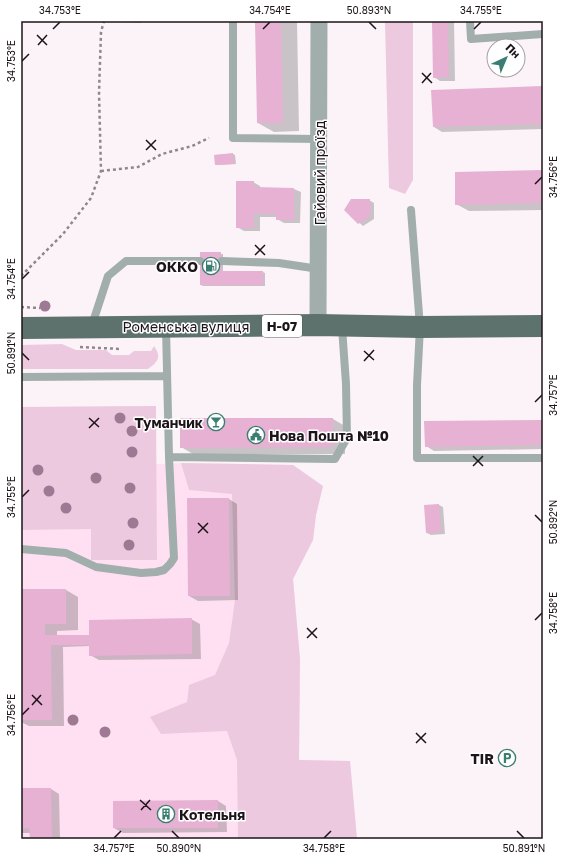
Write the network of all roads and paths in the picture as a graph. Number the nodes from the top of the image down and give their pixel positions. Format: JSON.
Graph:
{"nodes":[{"id":1,"x":104,"y":21,"type":"edge"},
{"id":2,"x":233,"y":21,"type":"edge"},
{"id":3,"x":319,"y":21,"type":"edge"},
{"id":4,"x":470,"y":21,"type":"edge"},
{"id":5,"x":543,"y":34,"type":"edge"},
{"id":6,"x":209,"y":138,"type":"dead end"},
{"id":7,"x":319,"y":139,"type":"junction"},
{"id":8,"x":101,"y":171,"type":"junction"},
{"id":9,"x":411,"y":210,"type":"dead end"},
{"id":10,"x":222,"y":260,"type":"dead end"},
{"id":11,"x":200,"y":261,"type":"dead end"},
{"id":12,"x":319,"y":269,"type":"junction"},
{"id":13,"x":21,"y":276,"type":"edge"},
{"id":14,"x":21,"y":307,"type":"edge"},
{"id":15,"x":40,"y":308,"type":"dead end"},
{"id":16,"x":318,"y":325,"type":"junction"},
{"id":17,"x":342,"y":326,"type":"junction"},
{"id":18,"x":543,"y":326,"type":"edge"},
{"id":19,"x":92,"y":327,"type":"junction"},
{"id":20,"x":166,"y":327,"type":"junction"},
{"id":21,"x":420,"y":327,"type":"junction"},
{"id":22,"x":21,"y":328,"type":"edge"},
{"id":23,"x":166,"y":376,"type":"junction"},
{"id":24,"x":21,"y":377,"type":"edge"},
{"id":25,"x":169,"y":457,"type":"junction"},
{"id":26,"x":543,"y":458,"type":"edge"},
{"id":27,"x":21,"y":549,"type":"edge"}],
"edges":[{"from":1,"to":8,"type":"path"},
{"from":2,"to":7,"type":"lane"},
{"from":3,"to":7,"type":"street","name":"Гайовий проїзд"},
{"from":4,"to":5,"type":"lane"},
{"from":6,"to":8,"type":"path"},
{"from":7,"to":12,"type":"street","name":"Гайовий проїзд"},
{"from":8,"to":13,"type":"path"},
{"from":9,"to":21,"type":"lane"},
{"from":10,"to":12,"type":"lane"},
{"from":11,"to":19,"type":"lane"},
{"from":12,"to":16,"type":"street","name":"Гайовий проїзд"},
{"from":14,"to":15,"type":"path"},
{"from":16,"to":17,"type":"main road","name":"Роменська вулиця","number":"Н-07"},
{"from":16,"to":20,"type":"main road","name":"Роменська вулиця","number":"Н-07"},
{"from":17,"to":21,"type":"main road","name":"Роменська вулиця","number":"Н-07"},
{"from":17,"to":25,"type":"lane"},
{"from":18,"to":21,"type":"main road","name":"Роменська вулиця","number":"Н-07"},
{"from":19,"to":20,"type":"main road","name":"Роменська вулиця","number":"Н-07"},
{"from":19,"to":22,"type":"main road","name":"Роменська вулиця","number":"Н-07"},
{"from":20,"to":23,"type":"lane"},
{"from":21,"to":26,"type":"lane"},
{"from":23,"to":24,"type":"lane"},
{"from":23,"to":25,"type":"lane"},
{"from":25,"to":27,"type":"lane"}]}
